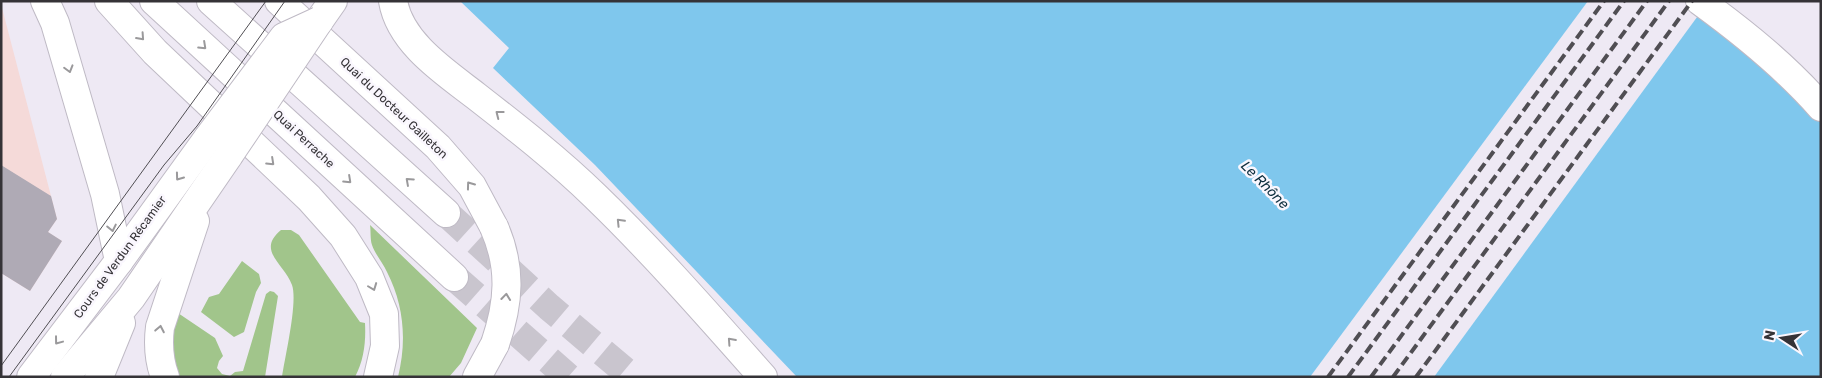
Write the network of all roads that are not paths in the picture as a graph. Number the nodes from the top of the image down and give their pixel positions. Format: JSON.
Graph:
{"nodes":[{"id":1,"x":44,"y":1,"type":"edge"},
{"id":2,"x":109,"y":1,"type":"edge"},
{"id":3,"x":154,"y":1,"type":"edge"},
{"id":4,"x":211,"y":1,"type":"edge"},
{"id":5,"x":279,"y":1,"type":"edge"},
{"id":6,"x":393,"y":1,"type":"edge"},
{"id":7,"x":1700,"y":1,"type":"edge"},
{"id":8,"x":326,"y":11,"type":"edge"},
{"id":9,"x":1821,"y":107,"type":"edge"},
{"id":10,"x":205,"y":191,"type":"junction"},
{"id":11,"x":446,"y":213,"type":"tunnel mouth"},
{"id":12,"x":119,"y":260,"type":"junction"},
{"id":13,"x":454,"y":277,"type":"tunnel mouth"},
{"id":14,"x":131,"y":298,"type":"junction"},
{"id":15,"x":31,"y":377,"type":"edge"},
{"id":16,"x":65,"y":377,"type":"edge"},
{"id":17,"x":99,"y":377,"type":"edge"},
{"id":18,"x":165,"y":377,"type":"edge"},
{"id":19,"x":378,"y":377,"type":"edge"},
{"id":20,"x":477,"y":377,"type":"edge"},
{"id":21,"x":763,"y":377,"type":"edge"}],
"edges":[{"from":1,"to":12,"type":"main road","one_way":true},
{"from":2,"to":19,"type":"main road","one_way":true},
{"from":3,"to":13,"type":"main road","name":"Quai Perrache","one_way":true},
{"from":11,"to":4,"type":"main road","one_way":true},
{"from":20,"to":5,"type":"main road","name":"Quai du Docteur Gailleton","one_way":true,"bridge":true},
{"from":21,"to":6,"type":"main road","one_way":true},
{"from":7,"to":9,"type":"main road"},
{"from":8,"to":10,"type":"main road","bridge":true},
{"from":8,"to":12,"type":"main road","name":"Cours de Verdun Récamier","one_way":true,"bridge":true},
{"from":10,"to":14,"type":"main road"},
{"from":18,"to":10,"type":"main road","one_way":true},
{"from":12,"to":15,"type":"main road","name":"Cours de Verdun Récamier","one_way":true},
{"from":14,"to":16,"type":"main road"},
{"from":14,"to":17,"type":"main road"}]}
